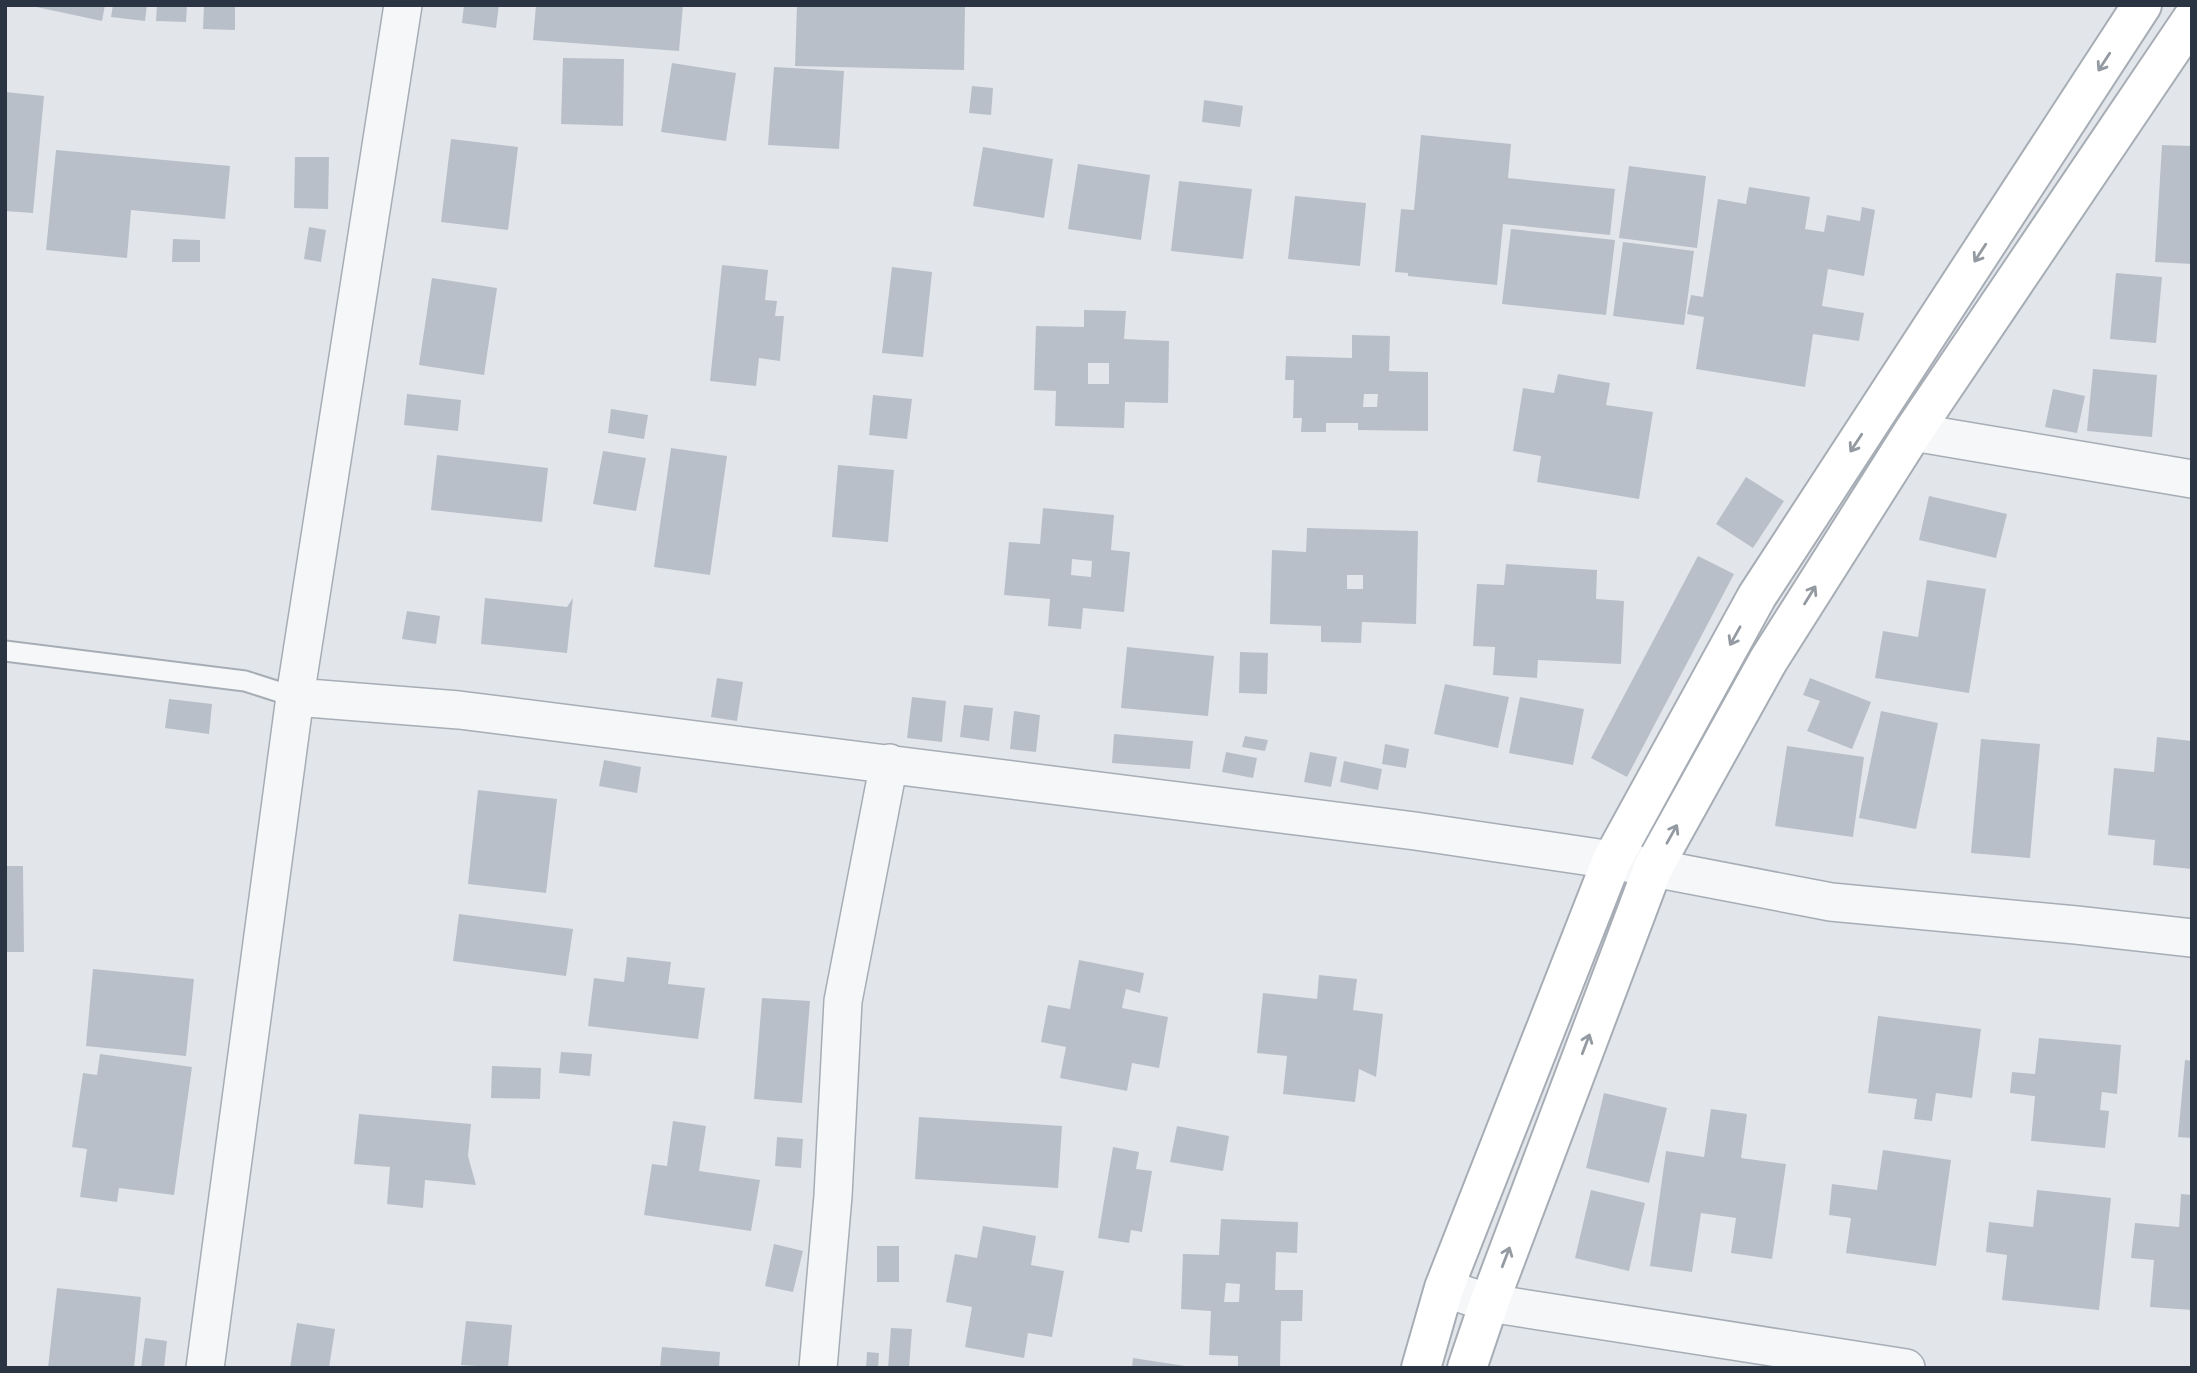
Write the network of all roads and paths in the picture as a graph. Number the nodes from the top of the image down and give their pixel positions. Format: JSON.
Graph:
{"nodes":[{"id":1,"x":403,"y":5,"type":"edge"},
{"id":2,"x":2142,"y":5,"type":"edge"},
{"id":3,"x":2192,"y":19,"type":"edge"},
{"id":4,"x":1913,"y":432,"type":"junction"},
{"id":5,"x":2192,"y":479,"type":"edge"},
{"id":6,"x":5,"y":651,"type":"edge"},
{"id":7,"x":295,"y":697,"type":"junction"},
{"id":8,"x":889,"y":763,"type":"junction"},
{"id":9,"x":1612,"y":860,"type":"junction"},
{"id":10,"x":1653,"y":868,"type":"junction"},
{"id":11,"x":2192,"y":938,"type":"edge"},
{"id":12,"x":1444,"y":1288,"type":"junction"},
{"id":13,"x":1489,"y":1303,"type":"junction"},
{"id":14,"x":205,"y":1368,"type":"edge"},
{"id":15,"x":818,"y":1368,"type":"edge"},
{"id":16,"x":1421,"y":1368,"type":"edge"},
{"id":17,"x":1467,"y":1368,"type":"edge"},
{"id":18,"x":1906,"y":1368,"type":"edge"}],
"edges":[{"from":1,"to":7,"type":"street"},
{"from":2,"to":9,"type":"street","one_way":true},
{"from":3,"to":4,"type":"street"},
{"from":4,"to":5,"type":"street"},
{"from":10,"to":4,"type":"street","one_way":true},
{"from":6,"to":7,"type":"lane"},
{"from":7,"to":8,"type":"street"},
{"from":7,"to":14,"type":"street"},
{"from":8,"to":9,"type":"street"},
{"from":8,"to":15,"type":"street"},
{"from":9,"to":10,"type":"street"},
{"from":9,"to":12,"type":"street"},
{"from":10,"to":11,"type":"street"},
{"from":13,"to":10,"type":"street","one_way":true},
{"from":12,"to":13,"type":"street"},
{"from":12,"to":16,"type":"street"},
{"from":13,"to":17,"type":"street"},
{"from":13,"to":18,"type":"street"}]}
